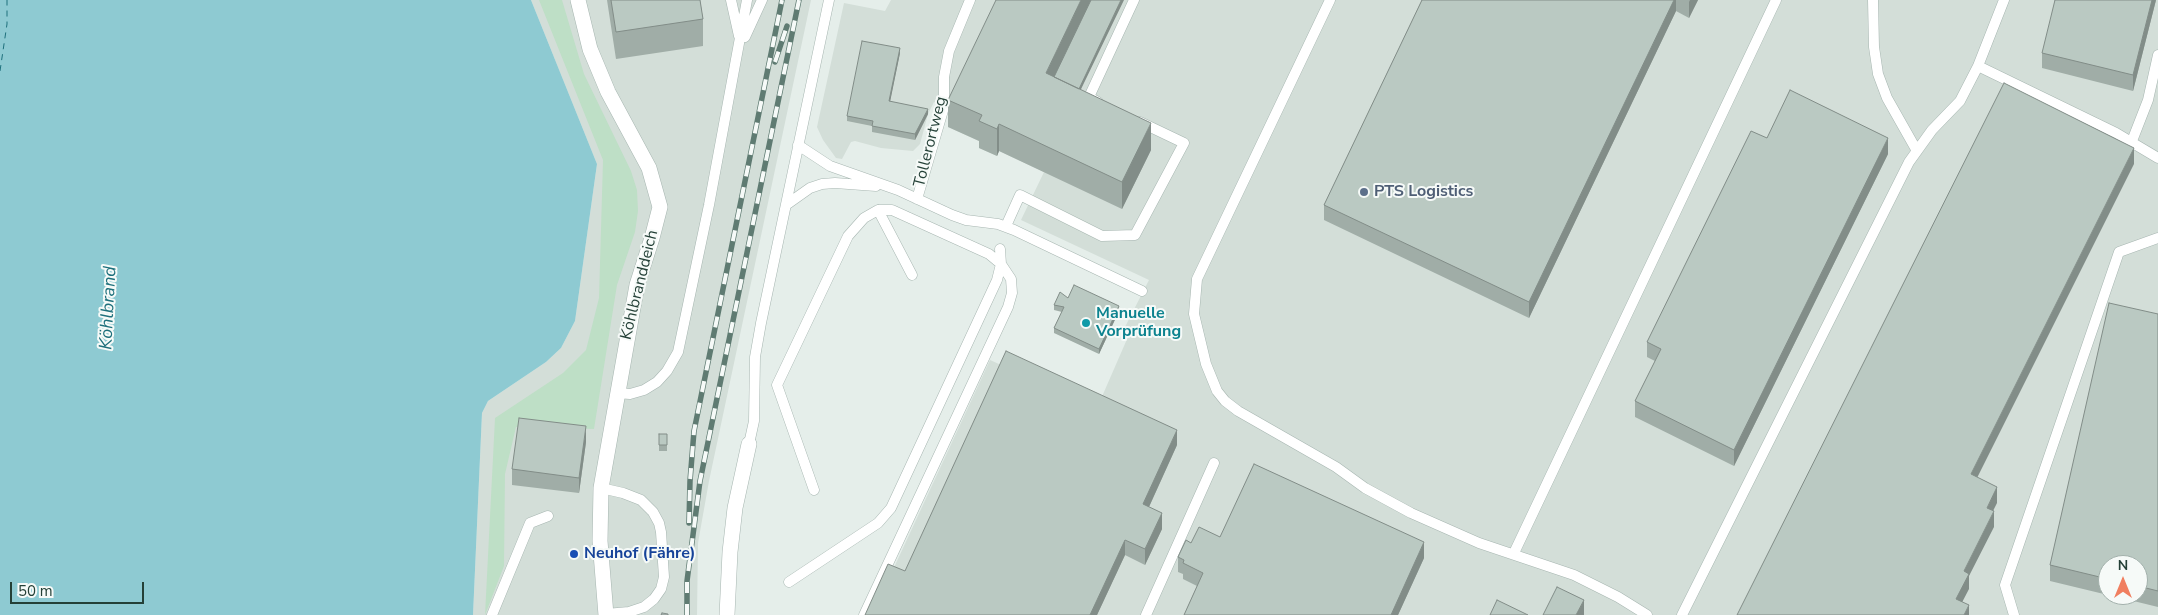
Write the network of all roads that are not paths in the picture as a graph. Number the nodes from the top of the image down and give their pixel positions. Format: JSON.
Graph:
{"nodes":[{"id":1,"x":578,"y":0,"type":"edge"},
{"id":2,"x":731,"y":0,"type":"edge"},
{"id":3,"x":747,"y":0,"type":"edge"},
{"id":4,"x":762,"y":0,"type":"edge"},
{"id":5,"x":829,"y":0,"type":"edge"},
{"id":6,"x":970,"y":0,"type":"edge"},
{"id":7,"x":1134,"y":0,"type":"edge"},
{"id":8,"x":1330,"y":0,"type":"edge"},
{"id":9,"x":1776,"y":0,"type":"edge"},
{"id":10,"x":1874,"y":0,"type":"edge"},
{"id":11,"x":2004,"y":0,"type":"edge"},
{"id":12,"x":739,"y":50,"type":"junction"},
{"id":13,"x":2158,"y":55,"type":"edge"},
{"id":14,"x":1978,"y":66,"type":"junction"},
{"id":15,"x":1106,"y":106,"type":"edge"},
{"id":16,"x":1132,"y":118,"type":"edge"},
{"id":17,"x":2132,"y":141,"type":"junction"},
{"id":18,"x":798,"y":145,"type":"junction"},
{"id":19,"x":1917,"y":151,"type":"junction"},
{"id":20,"x":2158,"y":158,"type":"edge"},
{"id":21,"x":882,"y":186,"type":"junction"},
{"id":22,"x":917,"y":199,"type":"junction"},
{"id":23,"x":786,"y":205,"type":"junction"},
{"id":24,"x":878,"y":210,"type":"junction"},
{"id":25,"x":1006,"y":226,"type":"junction"},
{"id":26,"x":2158,"y":238,"type":"edge"},
{"id":27,"x":1000,"y":249,"type":"dead end"},
{"id":28,"x":1001,"y":264,"type":"junction"},
{"id":29,"x":912,"y":276,"type":"dead end"},
{"id":30,"x":1142,"y":291,"type":"dead end"},
{"id":31,"x":617,"y":393,"type":"junction"},
{"id":32,"x":749,"y":444,"type":"joint"},
{"id":33,"x":1214,"y":463,"type":"dead end"},
{"id":34,"x":601,"y":488,"type":"junction"},
{"id":35,"x":814,"y":490,"type":"dead end"},
{"id":36,"x":548,"y":516,"type":"dead end"},
{"id":37,"x":1514,"y":553,"type":"junction"},
{"id":38,"x":789,"y":582,"type":"dead end"},
{"id":39,"x":727,"y":599,"type":"junction"},
{"id":40,"x":606,"y":614,"type":"edge"},
{"id":41,"x":492,"y":615,"type":"edge"},
{"id":42,"x":720,"y":615,"type":"edge"},
{"id":43,"x":727,"y":615,"type":"edge"},
{"id":44,"x":864,"y":615,"type":"edge"},
{"id":45,"x":1146,"y":615,"type":"edge"},
{"id":46,"x":1646,"y":615,"type":"edge"},
{"id":47,"x":1682,"y":615,"type":"edge"},
{"id":48,"x":2014,"y":615,"type":"edge"}],
"edges":[{"from":1,"to":31,"type":"street","name":"Köhlbranddeich"},
{"from":2,"to":12,"type":"lane"},
{"from":3,"to":12,"type":"lane"},
{"from":4,"to":12,"type":"lane"},
{"from":5,"to":18,"type":"lane"},
{"from":6,"to":22,"type":"lane","name":"Tollerortweg"},
{"from":7,"to":15,"type":"lane"},
{"from":8,"to":37,"type":"lane"},
{"from":9,"to":37,"type":"lane"},
{"from":10,"to":19,"type":"lane"},
{"from":11,"to":14,"type":"lane"},
{"from":12,"to":31,"type":"lane"},
{"from":13,"to":17,"type":"lane"},
{"from":14,"to":17,"type":"lane"},
{"from":14,"to":19,"type":"lane"},
{"from":16,"to":25,"type":"lane"},
{"from":17,"to":20,"type":"lane"},
{"from":18,"to":21,"type":"lane"},
{"from":18,"to":23,"type":"lane"},
{"from":19,"to":47,"type":"lane"},
{"from":21,"to":22,"type":"lane"},
{"from":21,"to":23,"type":"lane"},
{"from":22,"to":25,"type":"lane"},
{"from":23,"to":32,"type":"lane"},
{"from":24,"to":28,"type":"lane"},
{"from":24,"to":29,"type":"lane"},
{"from":24,"to":35,"type":"lane"},
{"from":25,"to":30,"type":"lane"},
{"from":26,"to":48,"type":"lane"},
{"from":27,"to":28,"type":"lane"},
{"from":28,"to":38,"type":"lane"},
{"from":28,"to":44,"type":"lane"},
{"from":31,"to":34,"type":"street","name":"Köhlbranddeich"},
{"from":32,"to":39,"type":"street"},
{"from":33,"to":45,"type":"lane"},
{"from":34,"to":40,"type":"street","name":"Köhlbranddeich"},
{"from":34,"to":40,"type":"lane"},
{"from":36,"to":41,"type":"lane"},
{"from":37,"to":46,"type":"lane"},
{"from":39,"to":42,"type":"street"},
{"from":39,"to":43,"type":"street"}]}
